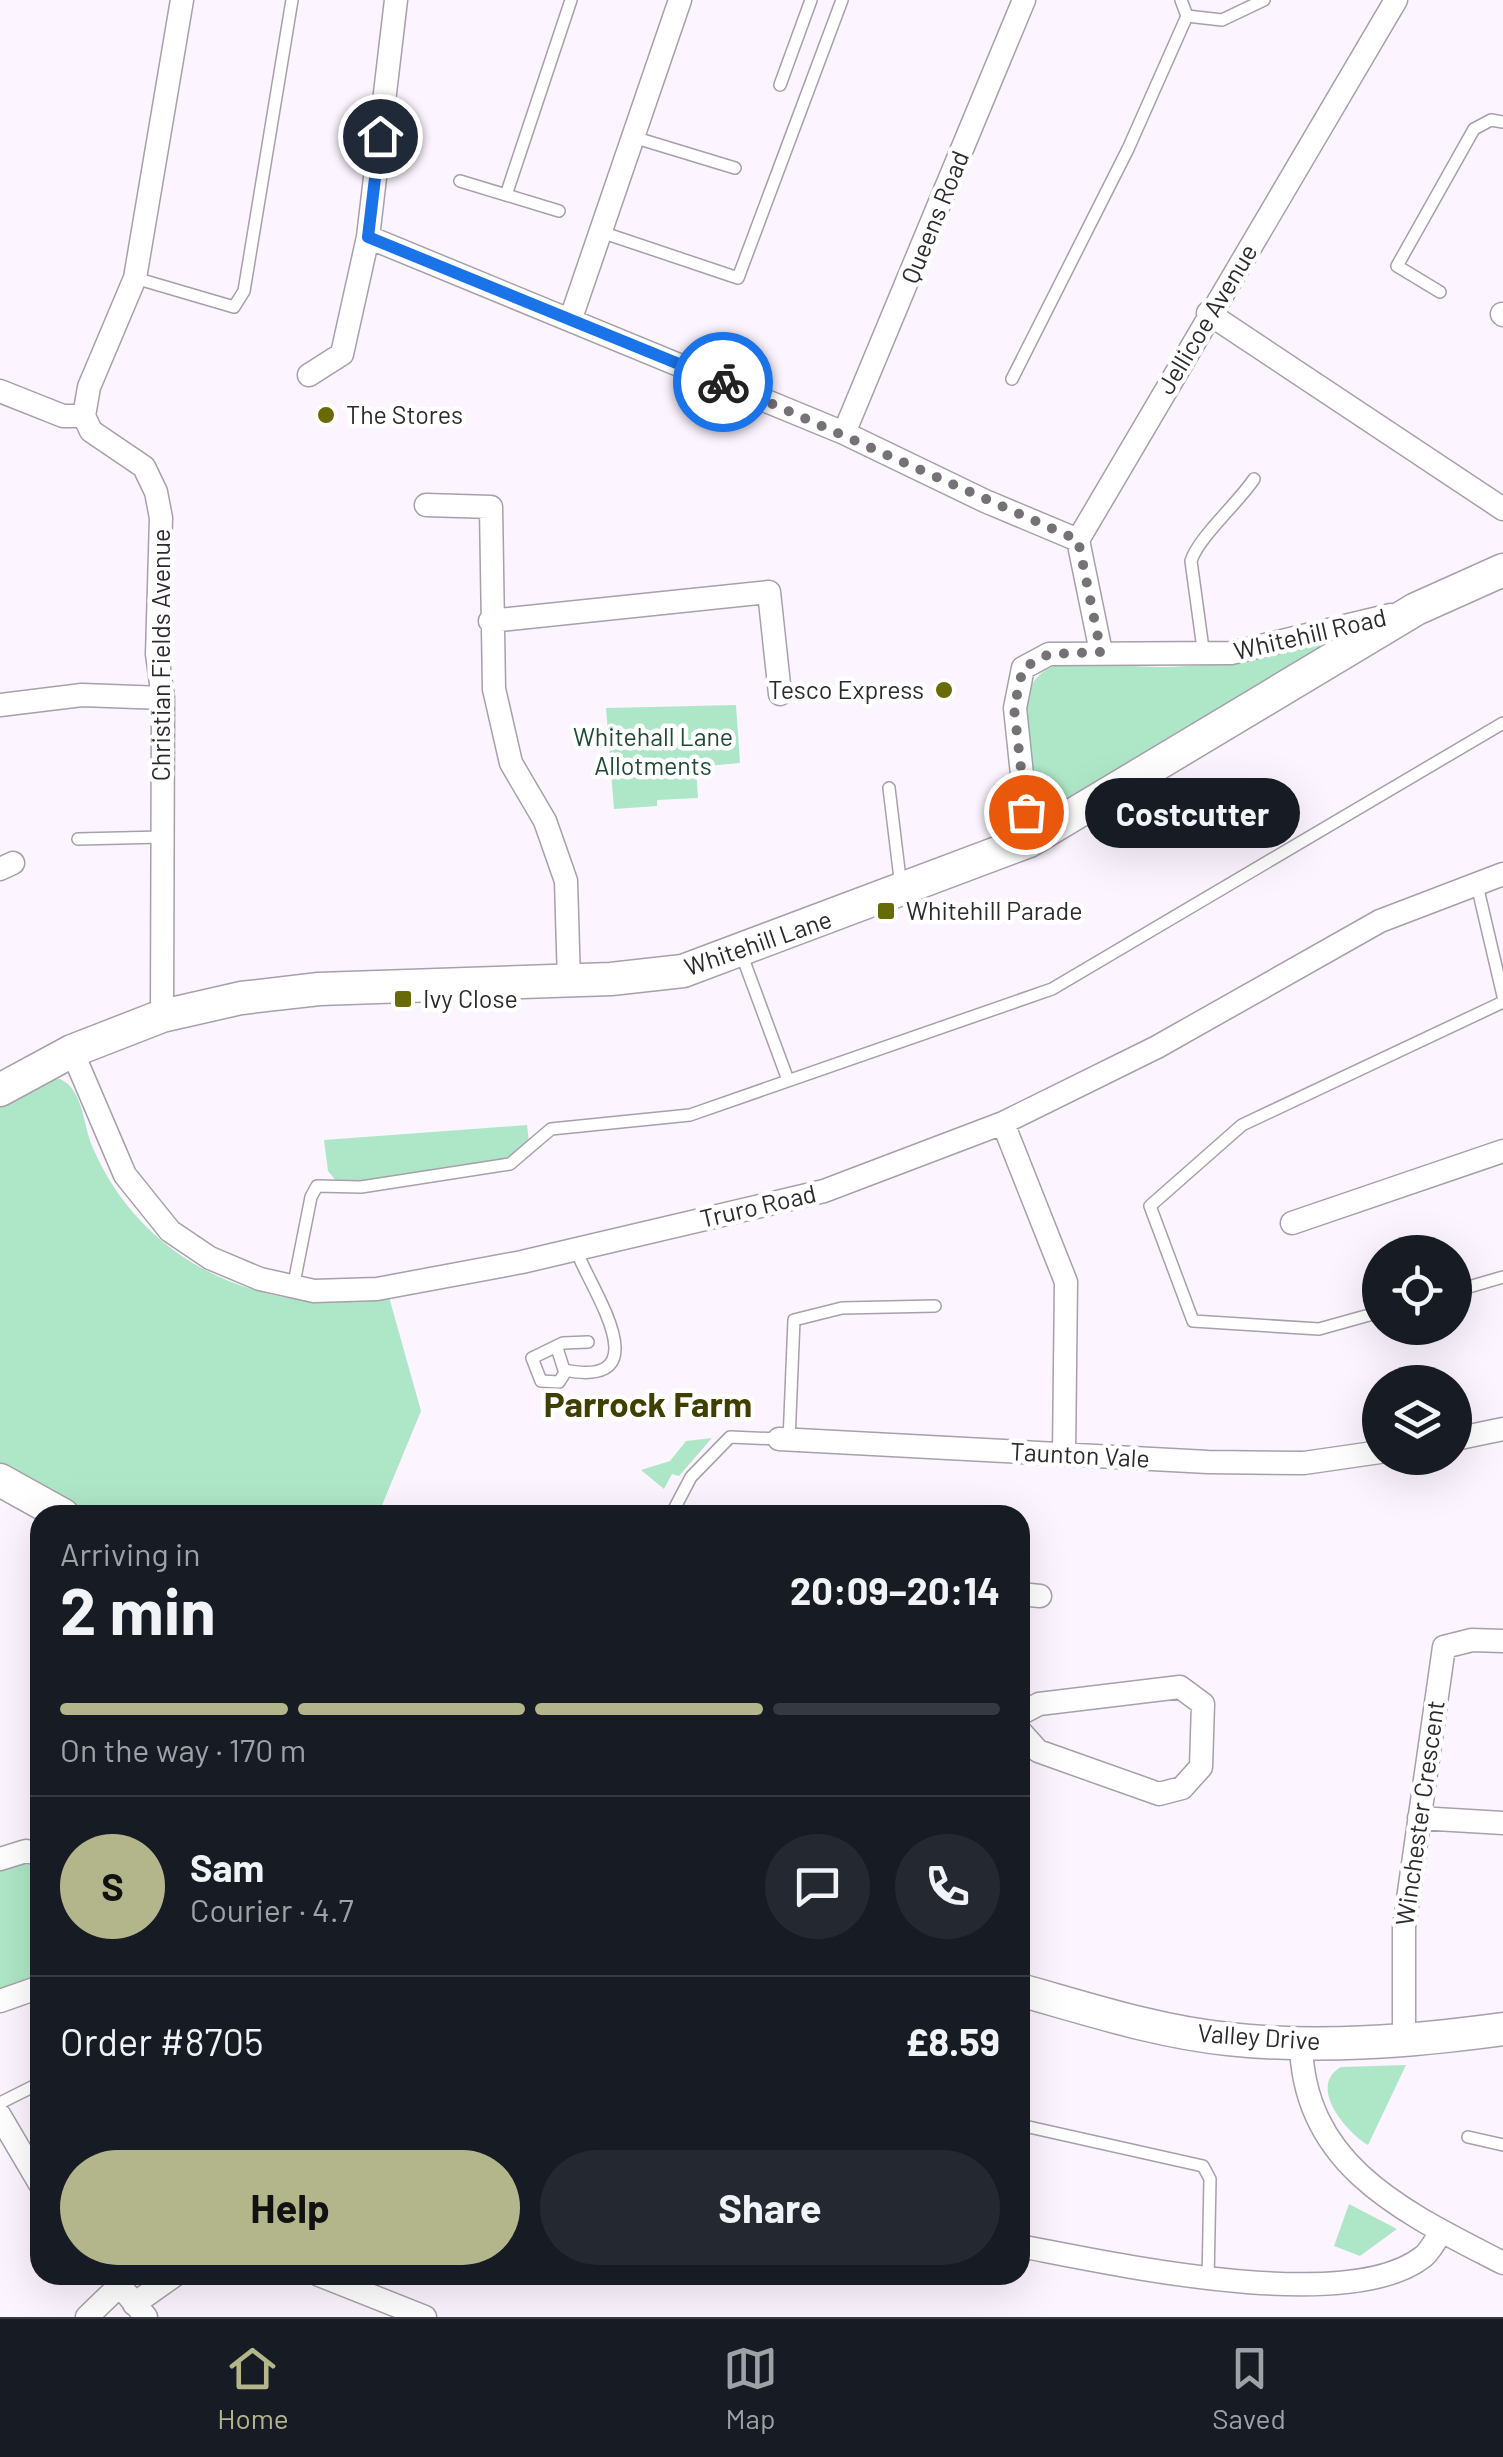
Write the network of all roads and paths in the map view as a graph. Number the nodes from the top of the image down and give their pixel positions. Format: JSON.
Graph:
{"nodes":[{"id":1,"x":182,"y":0,"type":"edge"},
{"id":2,"x":292,"y":0,"type":"edge"},
{"id":3,"x":396,"y":0,"type":"edge"},
{"id":4,"x":571,"y":0,"type":"edge"},
{"id":5,"x":680,"y":0,"type":"edge"},
{"id":6,"x":811,"y":0,"type":"edge"},
{"id":7,"x":826,"y":0,"type":"edge"},
{"id":8,"x":1024,"y":0,"type":"edge"},
{"id":9,"x":1181,"y":0,"type":"edge"},
{"id":10,"x":1264,"y":0,"type":"edge"},
{"id":11,"x":1396,"y":0,"type":"edge"},
{"id":12,"x":842,"y":2,"type":"edge"},
{"id":13,"x":1187,"y":16,"type":"junction"},
{"id":14,"x":780,"y":85,"type":"dead end"},
{"id":15,"x":1503,"y":122,"type":"edge"},
{"id":16,"x":633,"y":136,"type":"junction"},
{"id":17,"x":735,"y":168,"type":"dead end"},
{"id":18,"x":460,"y":182,"type":"dead end"},
{"id":19,"x":506,"y":194,"type":"junction"},
{"id":20,"x":559,"y":211,"type":"dead end"},
{"id":21,"x":601,"y":232,"type":"junction"},
{"id":22,"x":368,"y":237,"type":"junction"},
{"id":23,"x":135,"y":278,"type":"junction"},
{"id":24,"x":1440,"y":292,"type":"dead end"},
{"id":25,"x":1208,"y":312,"type":"junction"},
{"id":26,"x":571,"y":318,"type":"junction"},
{"id":27,"x":309,"y":375,"type":"dead end"},
{"id":28,"x":1012,"y":379,"type":"dead end"},
{"id":29,"x":0,"y":391,"type":"edge"},
{"id":30,"x":84,"y":416,"type":"junction"},
{"id":31,"x":844,"y":433,"type":"junction"},
{"id":32,"x":1254,"y":479,"type":"dead end"},
{"id":33,"x":426,"y":505,"type":"dead end"},
{"id":34,"x":1503,"y":509,"type":"edge"},
{"id":35,"x":1078,"y":540,"type":"junction"},
{"id":36,"x":1503,"y":570,"type":"edge"},
{"id":37,"x":1416,"y":608,"type":"junction"},
{"id":38,"x":490,"y":622,"type":"junction"},
{"id":39,"x":1101,"y":652,"type":"junction"},
{"id":40,"x":1204,"y":656,"type":"junction"},
{"id":41,"x":780,"y":694,"type":"dead end"},
{"id":42,"x":162,"y":698,"type":"junction"},
{"id":43,"x":0,"y":705,"type":"edge"},
{"id":44,"x":1503,"y":723,"type":"edge"},
{"id":45,"x":889,"y":788,"type":"dead end"},
{"id":46,"x":162,"y":838,"type":"junction"},
{"id":47,"x":78,"y":839,"type":"dead end"},
{"id":48,"x":1030,"y":841,"type":"junction"},
{"id":49,"x":1503,"y":874,"type":"edge"},
{"id":50,"x":1477,"y":885,"type":"junction"},
{"id":51,"x":902,"y":892,"type":"junction"},
{"id":52,"x":740,"y":950,"type":"junction"},
{"id":53,"x":568,"y":982,"type":"junction"},
{"id":54,"x":1503,"y":999,"type":"edge"},
{"id":55,"x":162,"y":1016,"type":"junction"},
{"id":56,"x":72,"y":1050,"type":"junction"},
{"id":57,"x":788,"y":1080,"type":"junction"},
{"id":58,"x":0,"y":1090,"type":"edge"},
{"id":59,"x":1003,"y":1122,"type":"junction"},
{"id":60,"x":1503,"y":1151,"type":"edge"},
{"id":61,"x":1292,"y":1223,"type":"dead end"},
{"id":62,"x":576,"y":1249,"type":"junction"},
{"id":63,"x":1503,"y":1277,"type":"edge"},
{"id":64,"x":1472,"y":1286,"type":"edge"},
{"id":65,"x":294,"y":1288,"type":"junction"},
{"id":66,"x":936,"y":1306,"type":"dead end"},
{"id":67,"x":1362,"y":1317,"type":"edge"},
{"id":68,"x":588,"y":1342,"type":"dead end"},
{"id":69,"x":557,"y":1348,"type":"junction"},
{"id":70,"x":566,"y":1372,"type":"junction"},
{"id":71,"x":1503,"y":1429,"type":"edge"},
{"id":72,"x":1472,"y":1435,"type":"edge"},
{"id":73,"x":784,"y":1440,"type":"junction"},
{"id":74,"x":1064,"y":1454,"type":"junction"},
{"id":75,"x":1362,"y":1454,"type":"edge"},
{"id":76,"x":0,"y":1480,"type":"edge"},
{"id":77,"x":45,"y":1505,"type":"edge"},
{"id":78,"x":676,"y":1505,"type":"edge"},
{"id":79,"x":1503,"y":1642,"type":"edge"},
{"id":80,"x":1030,"y":1709,"type":"edge"},
{"id":81,"x":1030,"y":1743,"type":"edge"},
{"id":82,"x":1419,"y":1818,"type":"junction"},
{"id":83,"x":1503,"y":1823,"type":"edge"},
{"id":84,"x":30,"y":1852,"type":"edge"},
{"id":85,"x":0,"y":1859,"type":"edge"},
{"id":86,"x":30,"y":1991,"type":"edge"},
{"id":87,"x":1030,"y":1993,"type":"edge"},
{"id":88,"x":0,"y":2001,"type":"edge"},
{"id":89,"x":1503,"y":2028,"type":"edge"},
{"id":90,"x":1404,"y":2040,"type":"junction"},
{"id":91,"x":1300,"y":2042,"type":"junction"},
{"id":92,"x":30,"y":2088,"type":"edge"},
{"id":93,"x":0,"y":2102,"type":"edge"},
{"id":94,"x":0,"y":2116,"type":"edge"},
{"id":95,"x":1030,"y":2127,"type":"edge"},
{"id":96,"x":1468,"y":2137,"type":"dead end"},
{"id":97,"x":1503,"y":2144,"type":"edge"},
{"id":98,"x":30,"y":2167,"type":"edge"},
{"id":99,"x":1442,"y":2231,"type":"junction"},
{"id":100,"x":1030,"y":2248,"type":"edge"},
{"id":101,"x":1503,"y":2262,"type":"edge"},
{"id":102,"x":1208,"y":2280,"type":"junction"},
{"id":103,"x":153,"y":2285,"type":"edge"},
{"id":104,"x":345,"y":2285,"type":"edge"},
{"id":105,"x":128,"y":2296,"type":"edge"},
{"id":106,"x":87,"y":2317,"type":"edge"},
{"id":107,"x":425,"y":2317,"type":"edge"}],
"edges":[{"from":1,"to":23,"type":"street"},
{"from":2,"to":23,"type":"lane"},
{"from":3,"to":22,"type":"street"},
{"from":4,"to":19,"type":"lane"},
{"from":5,"to":16,"type":"street"},
{"from":6,"to":14,"type":"lane"},
{"from":7,"to":12,"type":"lane"},
{"from":8,"to":31,"type":"street","name":"Queens Road"},
{"from":9,"to":13,"type":"lane"},
{"from":10,"to":13,"type":"lane"},
{"from":11,"to":25,"type":"street","name":"Jellicoe Avenue"},
{"from":12,"to":21,"type":"lane"},
{"from":13,"to":28,"type":"lane"},
{"from":15,"to":24,"type":"lane"},
{"from":16,"to":17,"type":"lane"},
{"from":16,"to":21,"type":"street"},
{"from":18,"to":19,"type":"lane"},
{"from":19,"to":20,"type":"lane"},
{"from":21,"to":26,"type":"street"},
{"from":22,"to":26,"type":"street"},
{"from":22,"to":27,"type":"street"},
{"from":23,"to":30,"type":"street"},
{"from":25,"to":34,"type":"street"},
{"from":25,"to":35,"type":"street","name":"Jellicoe Avenue"},
{"from":26,"to":31,"type":"street"},
{"from":29,"to":30,"type":"street"},
{"from":30,"to":42,"type":"street","name":"Christian Fields Avenue"},
{"from":31,"to":35,"type":"street"},
{"from":32,"to":40,"type":"lane"},
{"from":33,"to":38,"type":"street"},
{"from":35,"to":39,"type":"street"},
{"from":36,"to":37,"type":"street","name":"Whitehill Lane"},
{"from":37,"to":40,"type":"street","name":"Whitehill Road"},
{"from":37,"to":48,"type":"street","name":"Whitehill Lane"},
{"from":38,"to":41,"type":"street"},
{"from":38,"to":53,"type":"street"},
{"from":39,"to":40,"type":"street","name":"Whitehill Road"},
{"from":39,"to":48,"type":"street","name":"Whitehill Road"},
{"from":42,"to":43,"type":"street"},
{"from":42,"to":46,"type":"street","name":"Christian Fields Avenue"},
{"from":44,"to":57,"type":"lane"},
{"from":45,"to":51,"type":"lane"},
{"from":46,"to":47,"type":"lane"},
{"from":46,"to":55,"type":"street","name":"Christian Fields Avenue"},
{"from":48,"to":51,"type":"street","name":"Whitehill Lane"},
{"from":49,"to":50,"type":"street","name":"Truro Road"},
{"from":50,"to":54,"type":"lane"},
{"from":50,"to":59,"type":"street","name":"Truro Road"},
{"from":51,"to":52,"type":"street","name":"Whitehill Lane"},
{"from":52,"to":53,"type":"street","name":"Whitehill Lane"},
{"from":52,"to":57,"type":"lane"},
{"from":53,"to":55,"type":"street","name":"Whitehill Lane"},
{"from":54,"to":67,"type":"lane"},
{"from":55,"to":56,"type":"street","name":"Whitehill Lane"},
{"from":56,"to":58,"type":"street","name":"Whitehill Lane"},
{"from":56,"to":65,"type":"street","name":"Truro Road"},
{"from":57,"to":65,"type":"lane"},
{"from":59,"to":62,"type":"street","name":"Truro Road"},
{"from":59,"to":74,"type":"street"},
{"from":60,"to":61,"type":"street"},
{"from":62,"to":65,"type":"street","name":"Truro Road"},
{"from":62,"to":70,"type":"lane"},
{"from":63,"to":64,"type":"lane"},
{"from":66,"to":73,"type":"lane"},
{"from":68,"to":69,"type":"lane"},
{"from":69,"to":70,"type":"lane"},
{"from":69,"to":70,"type":"lane"},
{"from":71,"to":72,"type":"street"},
{"from":73,"to":74,"type":"street","name":"Taunton Vale"},
{"from":73,"to":78,"type":"lane"},
{"from":74,"to":75,"type":"street","name":"Taunton Vale"},
{"from":76,"to":77,"type":"street"},
{"from":79,"to":82,"type":"street","name":"Winchester Crescent"},
{"from":80,"to":81,"type":"street"},
{"from":82,"to":83,"type":"street"},
{"from":82,"to":90,"type":"street","name":"Winchester Crescent"},
{"from":84,"to":85,"type":"street"},
{"from":86,"to":88,"type":"street"},
{"from":87,"to":91,"type":"street","name":"Valley Drive"},
{"from":89,"to":90,"type":"street","name":"Valley Drive"},
{"from":90,"to":91,"type":"street","name":"Valley Drive"},
{"from":91,"to":99,"type":"street"},
{"from":92,"to":93,"type":"lane"},
{"from":94,"to":98,"type":"street"},
{"from":95,"to":102,"type":"lane"},
{"from":96,"to":97,"type":"lane"},
{"from":99,"to":101,"type":"street"},
{"from":99,"to":102,"type":"street"},
{"from":100,"to":102,"type":"street"},
{"from":103,"to":105,"type":"street"},
{"from":104,"to":107,"type":"street"},
{"from":105,"to":106,"type":"street"}]}
